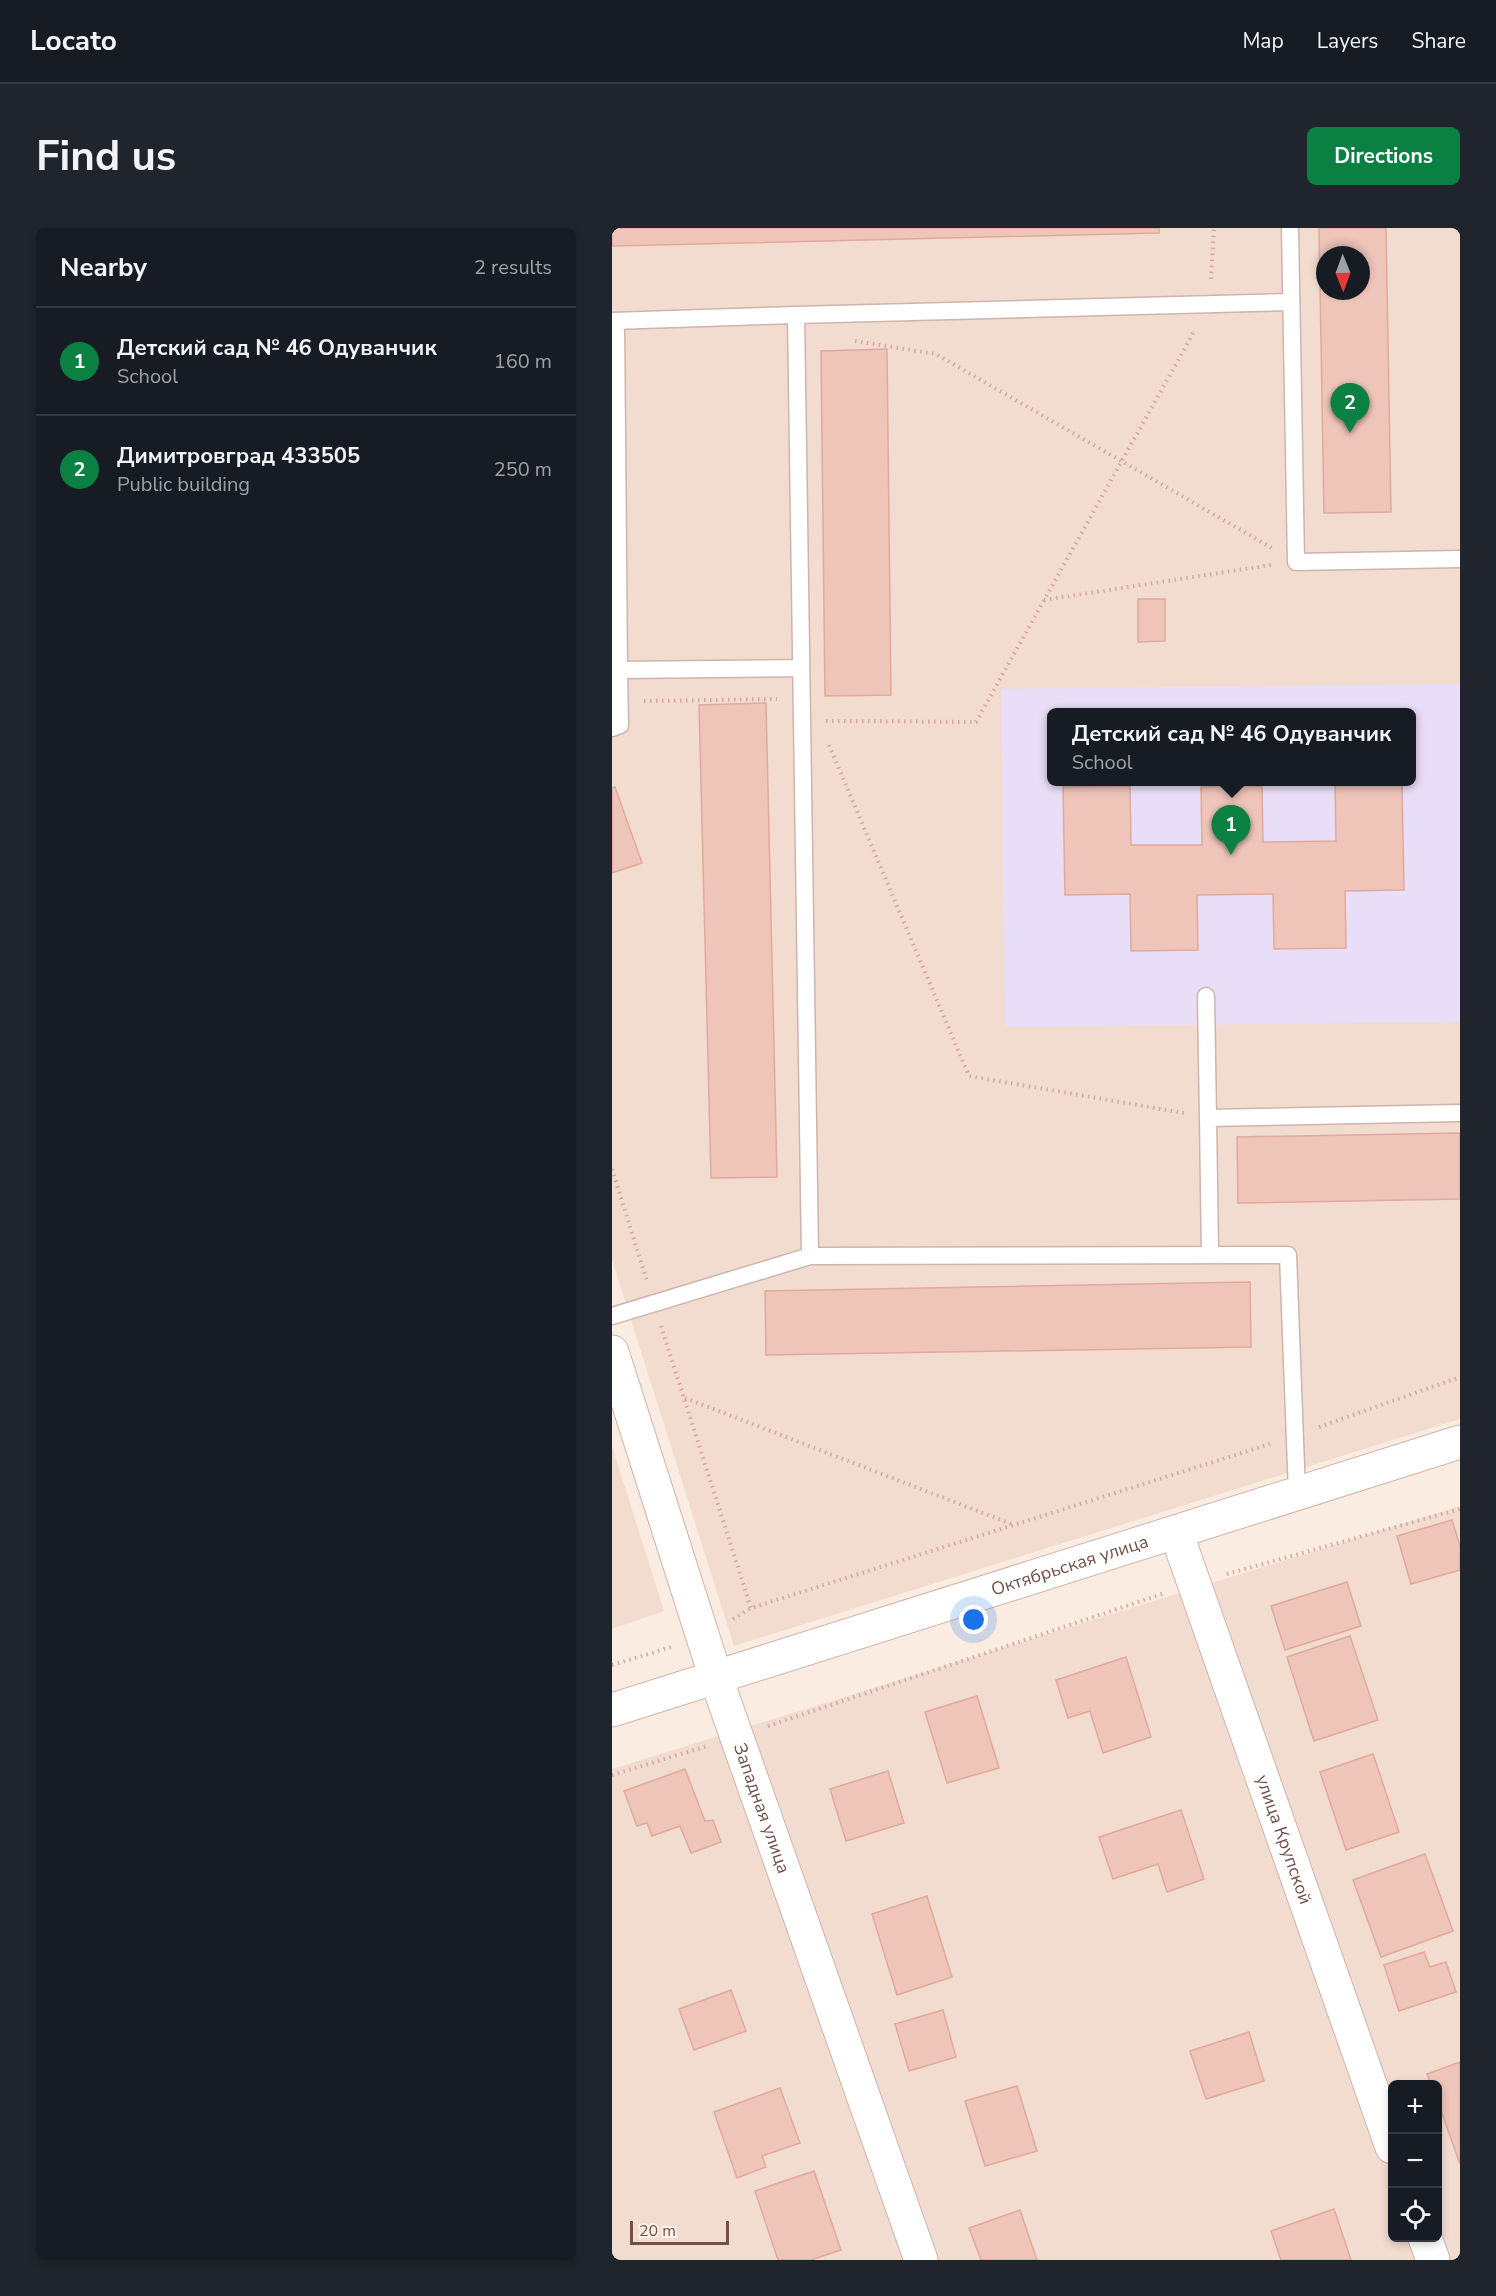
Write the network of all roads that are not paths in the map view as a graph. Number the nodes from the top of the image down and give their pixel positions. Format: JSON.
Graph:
{"nodes":[{"id":1,"x":1290,"y":228,"type":"edge"},
{"id":2,"x":1291,"y":302,"type":"junction"},
{"id":3,"x":796,"y":315,"type":"junction"},
{"id":4,"x":614,"y":321,"type":"edge"},
{"id":5,"x":1460,"y":559,"type":"edge"},
{"id":6,"x":801,"y":668,"type":"junction"},
{"id":7,"x":619,"y":670,"type":"junction"},
{"id":8,"x":612,"y":728,"type":"edge"},
{"id":9,"x":1206,"y":996,"type":"dead end"},
{"id":10,"x":1460,"y":1113,"type":"edge"},
{"id":11,"x":1208,"y":1118,"type":"junction"},
{"id":12,"x":1210,"y":1255,"type":"junction"},
{"id":13,"x":810,"y":1256,"type":"junction"},
{"id":14,"x":612,"y":1316,"type":"edge"},
{"id":15,"x":612,"y":1352,"type":"edge"},
{"id":16,"x":1460,"y":1442,"type":"edge"},
{"id":17,"x":1297,"y":1493,"type":"junction"},
{"id":18,"x":1176,"y":1532,"type":"junction"},
{"id":19,"x":716,"y":1678,"type":"junction"},
{"id":20,"x":612,"y":1710,"type":"edge"},
{"id":21,"x":1388,"y":2136,"type":"edge"},
{"id":22,"x":1426,"y":2242,"type":"edge"},
{"id":23,"x":921,"y":2260,"type":"edge"},
{"id":24,"x":1433,"y":2260,"type":"edge"}],
"edges":[{"from":1,"to":2,"type":"lane"},
{"from":2,"to":3,"type":"lane"},
{"from":2,"to":5,"type":"lane"},
{"from":3,"to":4,"type":"lane"},
{"from":3,"to":6,"type":"lane"},
{"from":4,"to":7,"type":"lane"},
{"from":6,"to":7,"type":"lane"},
{"from":6,"to":13,"type":"lane"},
{"from":7,"to":8,"type":"lane"},
{"from":9,"to":11,"type":"lane"},
{"from":10,"to":11,"type":"lane"},
{"from":11,"to":12,"type":"lane"},
{"from":12,"to":13,"type":"lane"},
{"from":12,"to":17,"type":"lane"},
{"from":13,"to":14,"type":"lane"},
{"from":15,"to":19,"type":"street","name":"Западная улица"},
{"from":16,"to":17,"type":"street","name":"Октябрьская улица"},
{"from":17,"to":18,"type":"street","name":"Октябрьская улица"},
{"from":18,"to":19,"type":"street","name":"Октябрьская улица"},
{"from":18,"to":21,"type":"street","name":"улица Крупской"},
{"from":19,"to":20,"type":"street","name":"Октябрьская улица"},
{"from":19,"to":23,"type":"street","name":"Западная улица"},
{"from":22,"to":24,"type":"street"}]}
